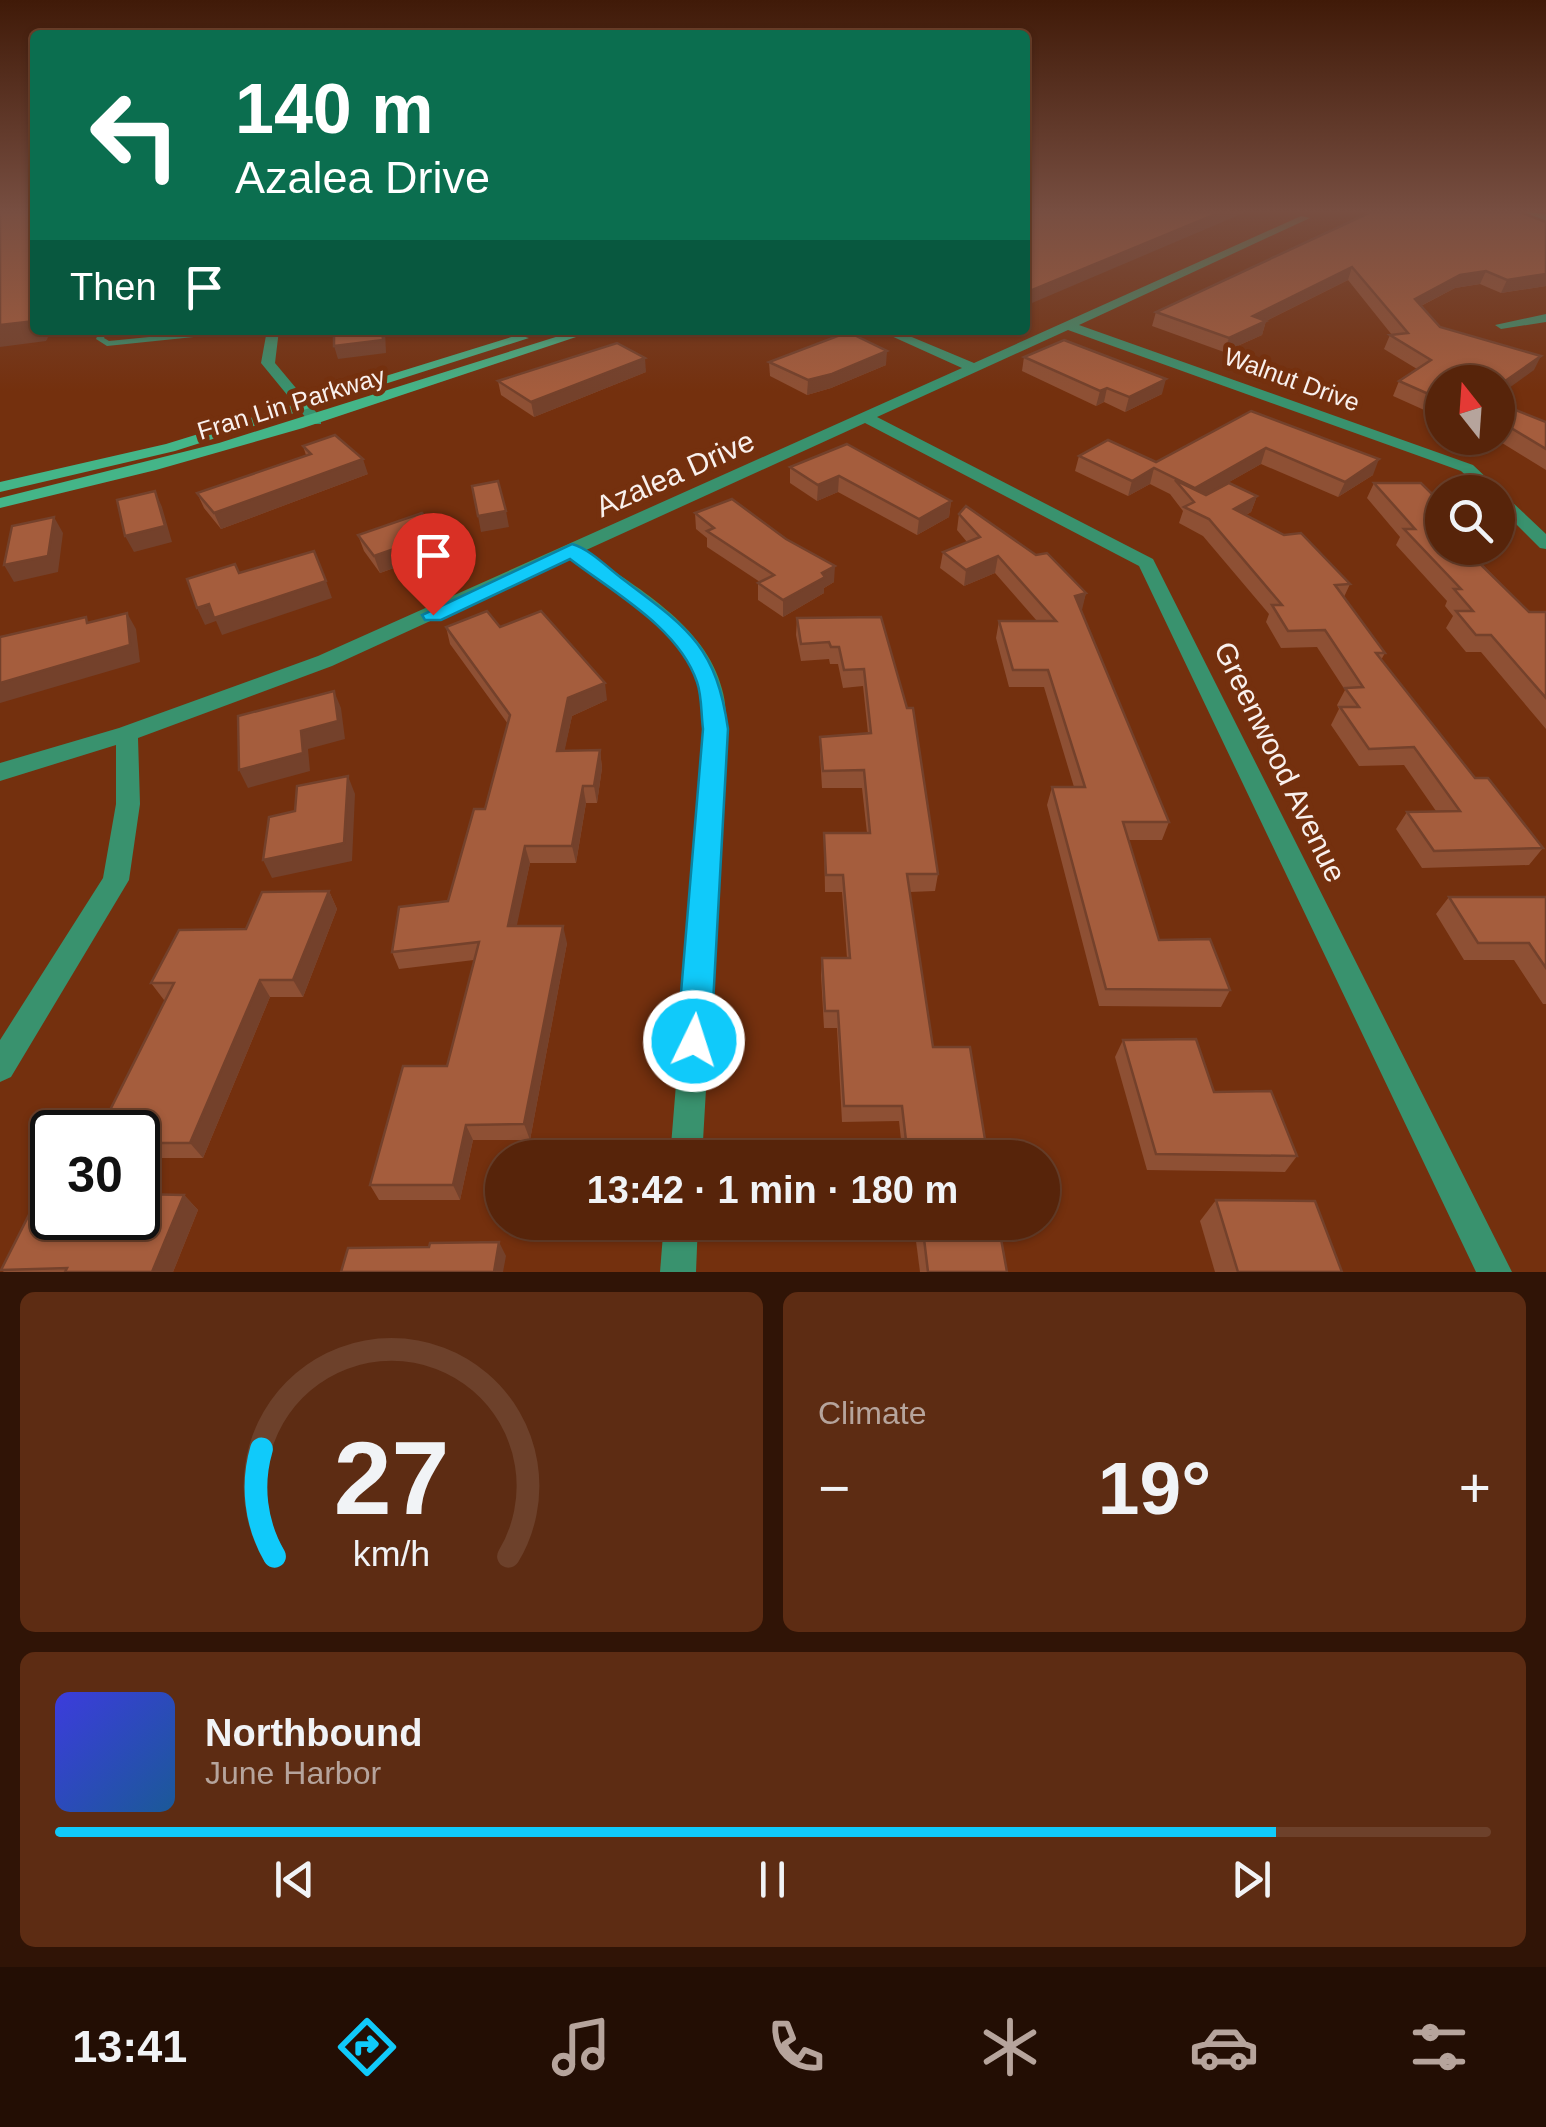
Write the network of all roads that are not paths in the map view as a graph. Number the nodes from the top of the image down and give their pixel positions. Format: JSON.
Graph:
{"nodes":[{"id":1,"x":1186,"y":271,"type":"edge"},
{"id":2,"x":1546,"y":318,"type":"edge"},
{"id":3,"x":1067,"y":325,"type":"junction"},
{"id":4,"x":1502,"y":325,"type":"dead end"},
{"id":5,"x":102,"y":335,"type":"edge"},
{"id":6,"x":136,"y":335,"type":"edge"},
{"id":7,"x":186,"y":335,"type":"edge"},
{"id":8,"x":272,"y":335,"type":"edge"},
{"id":9,"x":533,"y":335,"type":"edge"},
{"id":10,"x":576,"y":335,"type":"edge"},
{"id":11,"x":896,"y":335,"type":"edge"},
{"id":12,"x":133,"y":342,"type":"junction"},
{"id":13,"x":974,"y":368,"type":"junction"},
{"id":14,"x":305,"y":408,"type":"junction"},
{"id":15,"x":867,"y":418,"type":"junction"},
{"id":16,"x":316,"y":421,"type":"junction"},
{"id":17,"x":1474,"y":475,"type":"edge"},
{"id":18,"x":0,"y":487,"type":"edge"},
{"id":19,"x":0,"y":503,"type":"edge"},
{"id":20,"x":1515,"y":514,"type":"edge"},
{"id":21,"x":1546,"y":544,"type":"edge"},
{"id":22,"x":572,"y":550,"type":"junction"},
{"id":23,"x":127,"y":734,"type":"junction"},
{"id":24,"x":0,"y":772,"type":"edge"},
{"id":25,"x":0,"y":1067,"type":"edge"},
{"id":26,"x":687,"y":1140,"type":"edge"},
{"id":27,"x":681,"y":1240,"type":"edge"},
{"id":28,"x":678,"y":1272,"type":"edge"},
{"id":29,"x":1494,"y":1272,"type":"edge"}],
"edges":[{"from":1,"to":3,"type":"street","name":"Azalea Drive"},
{"from":2,"to":4,"type":"street"},
{"from":3,"to":13,"type":"street","name":"Azalea Drive"},
{"from":3,"to":17,"type":"street","name":"Walnut Drive"},
{"from":5,"to":12,"type":"lane"},
{"from":6,"to":12,"type":"lane"},
{"from":7,"to":12,"type":"lane"},
{"from":8,"to":14,"type":"street"},
{"from":9,"to":14,"type":"street","name":"Fran Lin Parkway"},
{"from":10,"to":16,"type":"street","name":"Fran Lin Parkway"},
{"from":11,"to":13,"type":"street"},
{"from":13,"to":15,"type":"street","name":"Azalea Drive"},
{"from":14,"to":16,"type":"street"},
{"from":14,"to":18,"type":"street","name":"Fran Lin Parkway"},
{"from":15,"to":22,"type":"street","name":"Azalea Drive"},
{"from":15,"to":29,"type":"street","name":"Greenwood Avenue"},
{"from":16,"to":19,"type":"street","name":"Fran Lin Parkway"},
{"from":20,"to":21,"type":"street","name":"Walnut Drive"},
{"from":22,"to":23,"type":"street","name":"Azalea Drive"},
{"from":22,"to":26,"type":"street"},
{"from":23,"to":24,"type":"street","name":"Azalea Drive"},
{"from":23,"to":25,"type":"street"},
{"from":27,"to":28,"type":"street"}]}
